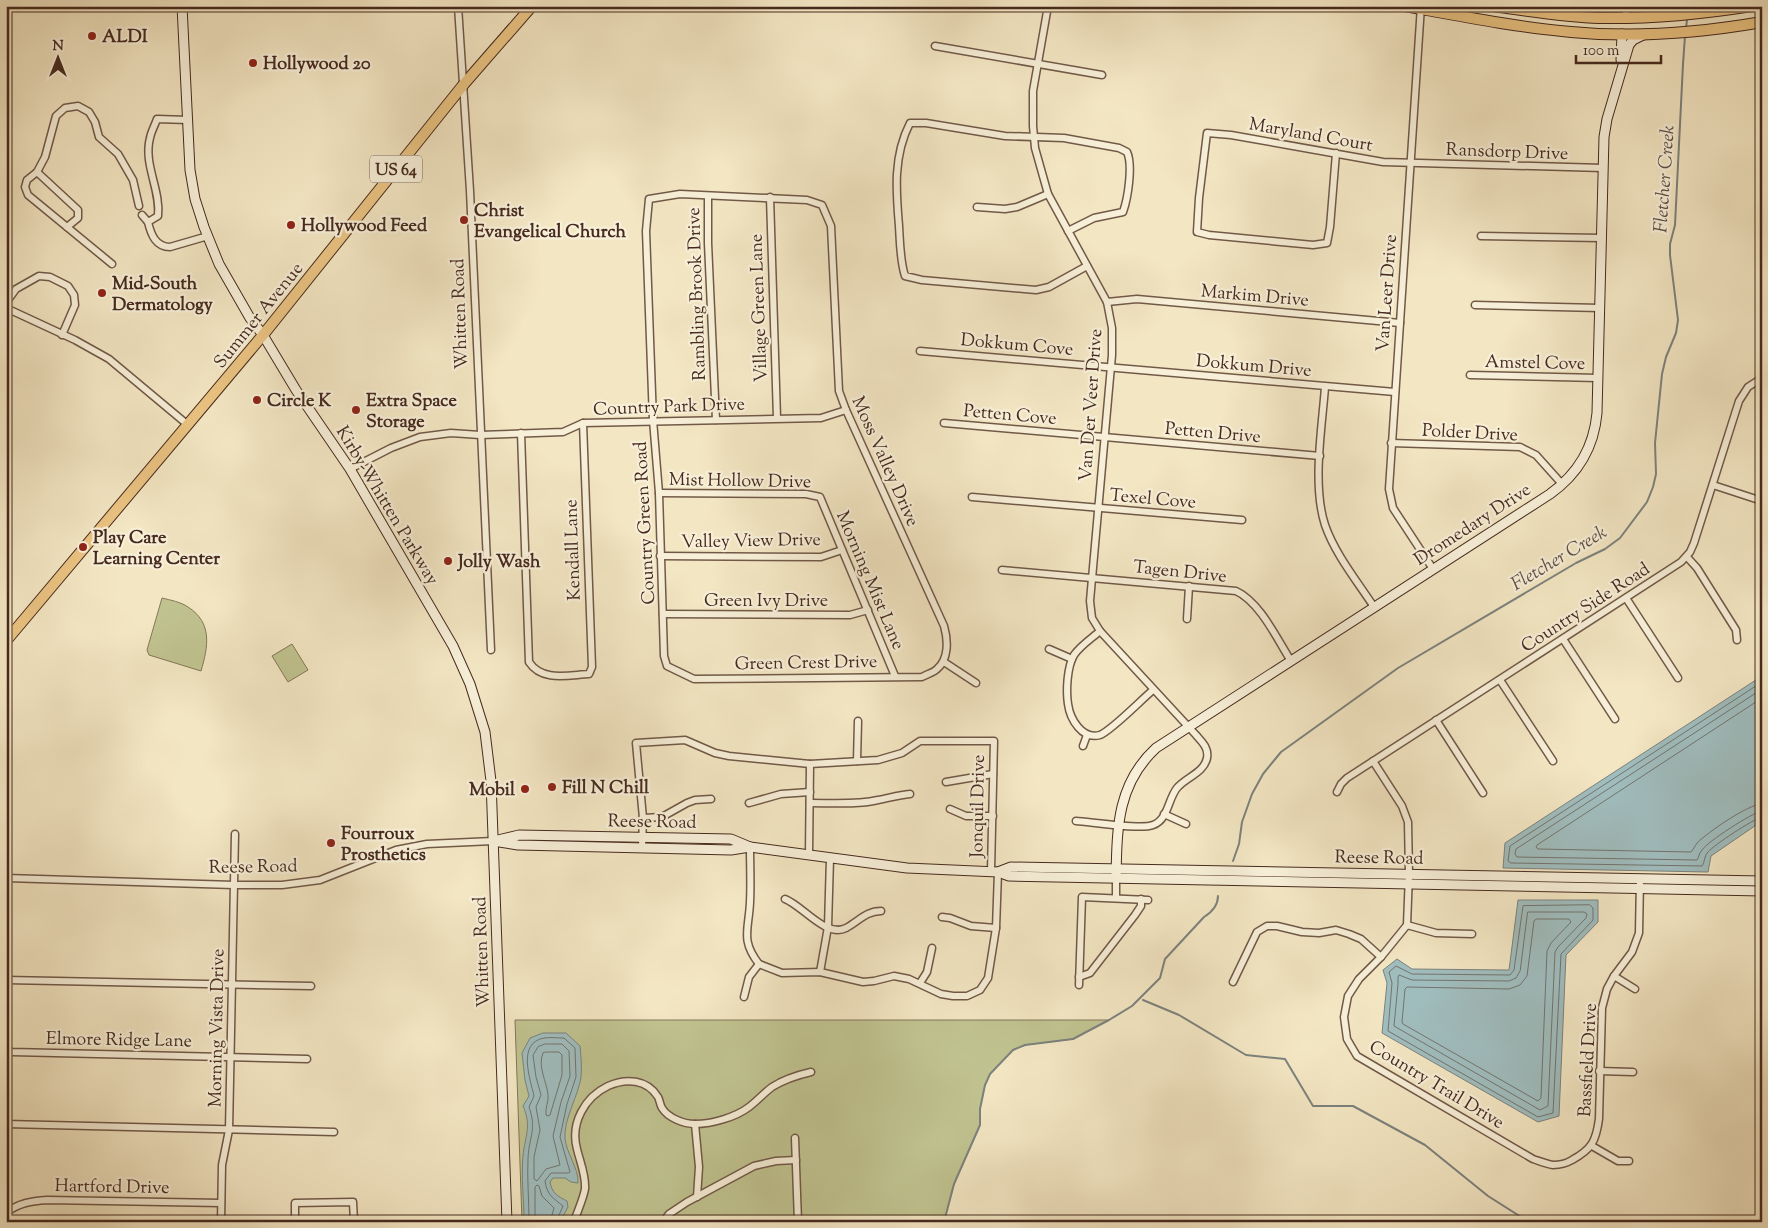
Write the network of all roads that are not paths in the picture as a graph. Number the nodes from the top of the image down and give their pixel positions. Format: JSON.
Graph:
{"nodes":[{"id":1,"x":182,"y":6,"type":"edge"},
{"id":2,"x":458,"y":6,"type":"edge"},
{"id":3,"x":532,"y":6,"type":"edge"},
{"id":4,"x":1048,"y":6,"type":"edge"},
{"id":5,"x":1405,"y":6,"type":"edge"},
{"id":6,"x":1493,"y":6,"type":"edge"},
{"id":7,"x":1626,"y":6,"type":"edge"},
{"id":8,"x":1752,"y":6,"type":"edge"},
{"id":9,"x":1420,"y":8,"type":"edge"},
{"id":10,"x":1666,"y":16,"type":"junction"},
{"id":11,"x":1626,"y":18,"type":"junction"},
{"id":12,"x":1762,"y":22,"type":"edge"},
{"id":13,"x":1578,"y":33,"type":"junction"},
{"id":14,"x":1622,"y":34,"type":"junction"},
{"id":15,"x":1646,"y":34,"type":"junction"},
{"id":16,"x":935,"y":46,"type":"dead end"},
{"id":17,"x":1038,"y":64,"type":"junction"},
{"id":18,"x":1623,"y":67,"type":"junction"},
{"id":19,"x":1102,"y":74,"type":"dead end"},
{"id":20,"x":464,"y":84,"type":"junction"},
{"id":21,"x":188,"y":120,"type":"junction"},
{"id":22,"x":1034,"y":137,"type":"junction"},
{"id":23,"x":1336,"y":153,"type":"junction"},
{"id":24,"x":1410,"y":163,"type":"junction"},
{"id":25,"x":1603,"y":168,"type":"junction"},
{"id":26,"x":37,"y":172,"type":"junction"},
{"id":27,"x":1048,"y":194,"type":"junction"},
{"id":28,"x":708,"y":196,"type":"junction"},
{"id":29,"x":770,"y":197,"type":"junction"},
{"id":30,"x":139,"y":206,"type":"dead end"},
{"id":31,"x":976,"y":207,"type":"dead end"},
{"id":32,"x":142,"y":215,"type":"dead end"},
{"id":33,"x":148,"y":222,"type":"junction"},
{"id":34,"x":67,"y":227,"type":"junction"},
{"id":35,"x":1068,"y":231,"type":"junction"},
{"id":36,"x":208,"y":236,"type":"junction"},
{"id":37,"x":1481,"y":236,"type":"dead end"},
{"id":38,"x":1602,"y":238,"type":"junction"},
{"id":39,"x":112,"y":264,"type":"dead end"},
{"id":40,"x":1087,"y":266,"type":"junction"},
{"id":41,"x":1108,"y":302,"type":"junction"},
{"id":42,"x":6,"y":303,"type":"edge"},
{"id":43,"x":1475,"y":305,"type":"dead end"},
{"id":44,"x":6,"y":308,"type":"edge"},
{"id":45,"x":1600,"y":308,"type":"junction"},
{"id":46,"x":1400,"y":323,"type":"junction"},
{"id":47,"x":62,"y":335,"type":"junction"},
{"id":48,"x":263,"y":335,"type":"junction"},
{"id":49,"x":920,"y":351,"type":"dead end"},
{"id":50,"x":1110,"y":368,"type":"junction"},
{"id":51,"x":1470,"y":375,"type":"dead end"},
{"id":52,"x":1598,"y":378,"type":"junction"},
{"id":53,"x":1762,"y":378,"type":"edge"},
{"id":54,"x":1325,"y":387,"type":"junction"},
{"id":55,"x":1395,"y":392,"type":"junction"},
{"id":56,"x":846,"y":410,"type":"junction"},
{"id":57,"x":777,"y":418,"type":"junction"},
{"id":58,"x":653,"y":420,"type":"junction"},
{"id":59,"x":716,"y":420,"type":"junction"},
{"id":60,"x":583,"y":423,"type":"junction"},
{"id":61,"x":944,"y":423,"type":"dead end"},
{"id":62,"x":188,"y":425,"type":"junction"},
{"id":63,"x":521,"y":433,"type":"junction"},
{"id":64,"x":480,"y":435,"type":"junction"},
{"id":65,"x":1104,"y":438,"type":"junction"},
{"id":66,"x":1391,"y":443,"type":"junction"},
{"id":67,"x":1320,"y":456,"type":"junction"},
{"id":68,"x":350,"y":468,"type":"junction"},
{"id":69,"x":1562,"y":484,"type":"junction"},
{"id":70,"x":1712,"y":485,"type":"junction"},
{"id":71,"x":659,"y":493,"type":"junction"},
{"id":72,"x":820,"y":496,"type":"joint"},
{"id":73,"x":972,"y":497,"type":"dead end"},
{"id":74,"x":1762,"y":500,"type":"edge"},
{"id":75,"x":1098,"y":508,"type":"junction"},
{"id":76,"x":1242,"y":520,"type":"dead end"},
{"id":77,"x":842,"y":550,"type":"junction"},
{"id":78,"x":660,"y":556,"type":"junction"},
{"id":79,"x":1687,"y":557,"type":"junction"},
{"id":80,"x":1433,"y":569,"type":"junction"},
{"id":81,"x":1002,"y":570,"type":"dead end"},
{"id":82,"x":1092,"y":578,"type":"junction"},
{"id":83,"x":1189,"y":586,"type":"junction"},
{"id":84,"x":1626,"y":598,"type":"junction"},
{"id":85,"x":1374,"y":607,"type":"junction"},
{"id":86,"x":868,"y":610,"type":"junction"},
{"id":87,"x":663,"y":614,"type":"junction"},
{"id":88,"x":1188,"y":619,"type":"dead end"},
{"id":89,"x":1100,"y":631,"type":"junction"},
{"id":90,"x":1563,"y":639,"type":"junction"},
{"id":91,"x":1737,"y":640,"type":"dead end"},
{"id":92,"x":6,"y":641,"type":"edge"},
{"id":93,"x":1049,"y":649,"type":"dead end"},
{"id":94,"x":491,"y":650,"type":"dead end"},
{"id":95,"x":1072,"y":659,"type":"junction"},
{"id":96,"x":1291,"y":661,"type":"junction"},
{"id":97,"x":944,"y":662,"type":"junction"},
{"id":98,"x":667,"y":666,"type":"joint"},
{"id":99,"x":895,"y":676,"type":"junction"},
{"id":100,"x":1678,"y":678,"type":"dead end"},
{"id":101,"x":1500,"y":680,"type":"junction"},
{"id":102,"x":976,"y":683,"type":"dead end"},
{"id":103,"x":470,"y":684,"type":"joint"},
{"id":104,"x":1153,"y":690,"type":"junction"},
{"id":105,"x":1615,"y":719,"type":"dead end"},
{"id":106,"x":1436,"y":720,"type":"junction"},
{"id":107,"x":858,"y":721,"type":"dead end"},
{"id":108,"x":1187,"y":728,"type":"junction"},
{"id":109,"x":1087,"y":735,"type":"junction"},
{"id":110,"x":1083,"y":746,"type":"dead end"},
{"id":111,"x":857,"y":761,"type":"junction"},
{"id":112,"x":1552,"y":761,"type":"dead end"},
{"id":113,"x":1373,"y":762,"type":"junction"},
{"id":114,"x":810,"y":764,"type":"junction"},
{"id":115,"x":993,"y":774,"type":"junction"},
{"id":116,"x":946,"y":782,"type":"dead end"},
{"id":117,"x":810,"y":792,"type":"junction"},
{"id":118,"x":1337,"y":792,"type":"dead end"},
{"id":119,"x":1483,"y":793,"type":"dead end"},
{"id":120,"x":910,"y":794,"type":"dead end"},
{"id":121,"x":711,"y":799,"type":"dead end"},
{"id":122,"x":749,"y":803,"type":"dead end"},
{"id":123,"x":810,"y":804,"type":"junction"},
{"id":124,"x":950,"y":810,"type":"dead end"},
{"id":125,"x":1164,"y":814,"type":"junction"},
{"id":126,"x":993,"y":816,"type":"junction"},
{"id":127,"x":643,"y":818,"type":"junction"},
{"id":128,"x":1076,"y":821,"type":"dead end"},
{"id":129,"x":1186,"y":824,"type":"dead end"},
{"id":130,"x":1119,"y":825,"type":"junction"},
{"id":131,"x":235,"y":834,"type":"dead end"},
{"id":132,"x":642,"y":837,"type":"junction"},
{"id":133,"x":493,"y":842,"type":"junction"},
{"id":134,"x":750,"y":847,"type":"junction"},
{"id":135,"x":642,"y":848,"type":"junction"},
{"id":136,"x":809,"y":855,"type":"junction"},
{"id":137,"x":830,"y":858,"type":"junction"},
{"id":138,"x":994,"y":872,"type":"junction"},
{"id":139,"x":1116,"y":873,"type":"junction"},
{"id":140,"x":1409,"y":874,"type":"junction"},
{"id":141,"x":6,"y":878,"type":"edge"},
{"id":142,"x":1640,"y":879,"type":"junction"},
{"id":143,"x":1762,"y":881,"type":"edge"},
{"id":144,"x":1409,"y":884,"type":"junction"},
{"id":145,"x":234,"y":885,"type":"junction"},
{"id":146,"x":1640,"y":889,"type":"junction"},
{"id":147,"x":1762,"y":891,"type":"edge"},
{"id":148,"x":1116,"y":898,"type":"junction"},
{"id":149,"x":785,"y":900,"type":"dead end"},
{"id":150,"x":881,"y":911,"type":"dead end"},
{"id":151,"x":942,"y":917,"type":"dead end"},
{"id":152,"x":1407,"y":925,"type":"junction"},
{"id":153,"x":828,"y":927,"type":"junction"},
{"id":154,"x":996,"y":928,"type":"junction"},
{"id":155,"x":1472,"y":934,"type":"dead end"},
{"id":156,"x":932,"y":948,"type":"dead end"},
{"id":157,"x":1380,"y":957,"type":"junction"},
{"id":158,"x":759,"y":964,"type":"junction"},
{"id":159,"x":820,"y":972,"type":"junction"},
{"id":160,"x":1614,"y":976,"type":"junction"},
{"id":161,"x":1078,"y":977,"type":"junction"},
{"id":162,"x":6,"y":980,"type":"edge"},
{"id":163,"x":1232,"y":982,"type":"dead end"},
{"id":164,"x":920,"y":983,"type":"junction"},
{"id":165,"x":1079,"y":984,"type":"dead end"},
{"id":166,"x":232,"y":985,"type":"junction"},
{"id":167,"x":311,"y":986,"type":"dead end"},
{"id":168,"x":1635,"y":989,"type":"dead end"},
{"id":169,"x":744,"y":997,"type":"dead end"},
{"id":170,"x":6,"y":1050,"type":"edge"},
{"id":171,"x":231,"y":1057,"type":"junction"},
{"id":172,"x":307,"y":1059,"type":"dead end"},
{"id":173,"x":1599,"y":1071,"type":"junction"},
{"id":174,"x":811,"y":1072,"type":"dead end"},
{"id":175,"x":1633,"y":1072,"type":"dead end"},
{"id":176,"x":6,"y":1124,"type":"edge"},
{"id":177,"x":695,"y":1124,"type":"junction"},
{"id":178,"x":229,"y":1130,"type":"junction"},
{"id":179,"x":334,"y":1132,"type":"dead end"},
{"id":180,"x":795,"y":1138,"type":"dead end"},
{"id":181,"x":1592,"y":1146,"type":"junction"},
{"id":182,"x":796,"y":1160,"type":"junction"},
{"id":183,"x":1629,"y":1161,"type":"dead end"},
{"id":184,"x":697,"y":1197,"type":"junction"},
{"id":185,"x":220,"y":1203,"type":"junction"},
{"id":186,"x":6,"y":1213,"type":"edge"},
{"id":187,"x":221,"y":1222,"type":"edge"},
{"id":188,"x":295,"y":1222,"type":"edge"},
{"id":189,"x":354,"y":1222,"type":"edge"},
{"id":190,"x":508,"y":1222,"type":"edge"},
{"id":191,"x":574,"y":1222,"type":"edge"},
{"id":192,"x":663,"y":1222,"type":"edge"},
{"id":193,"x":798,"y":1222,"type":"edge"}],
"edges":[{"from":1,"to":21,"type":"main road","name":"Kirby-Whitten Parkway"},
{"from":2,"to":20,"type":"street","name":"Whitten Road"},
{"from":3,"to":20,"type":"main road","name":"Summer Avenue","number":"US 64"},
{"from":4,"to":17,"type":"street","name":"Van Der Veer Drive"},
{"from":5,"to":9,"type":"main road"},
{"from":6,"to":11,"type":"main road"},
{"from":7,"to":11,"type":"street"},
{"from":8,"to":10,"type":"main road"},
{"from":9,"to":13,"type":"main road"},
{"from":9,"to":24,"type":"street","name":"Van Leer Drive"},
{"from":10,"to":11,"type":"main road"},
{"from":10,"to":14,"type":"main road"},
{"from":11,"to":13,"type":"main road"},
{"from":12,"to":15,"type":"main road"},
{"from":13,"to":14,"type":"main road"},
{"from":14,"to":15,"type":"main road"},
{"from":14,"to":18,"type":"main road","name":"Dromedary Drive"},
{"from":15,"to":18,"type":"main road","name":"Dromedary Drive"},
{"from":16,"to":17,"type":"street"},
{"from":17,"to":19,"type":"street"},
{"from":17,"to":22,"type":"street","name":"Van Der Veer Drive"},
{"from":18,"to":25,"type":"main road","name":"Dromedary Drive"},
{"from":20,"to":48,"type":"main road","name":"Summer Avenue","number":"US 64"},
{"from":20,"to":64,"type":"street","name":"Whitten Road"},
{"from":21,"to":33,"type":"street"},
{"from":21,"to":36,"type":"main road","name":"Kirby-Whitten Parkway"},
{"from":22,"to":27,"type":"street","name":"Van Der Veer Drive"},
{"from":22,"to":35,"type":"street"},
{"from":22,"to":40,"type":"street"},
{"from":23,"to":23,"type":"street","name":"Maryland Court"},
{"from":23,"to":24,"type":"street","name":"Maryland Court"},
{"from":24,"to":25,"type":"street","name":"Ransdorp Drive"},
{"from":24,"to":46,"type":"street","name":"Van Leer Drive"},
{"from":25,"to":38,"type":"main road","name":"Dromedary Drive"},
{"from":26,"to":30,"type":"street"},
{"from":26,"to":34,"type":"street"},
{"from":26,"to":34,"type":"street"},
{"from":27,"to":31,"type":"street"},
{"from":27,"to":35,"type":"street","name":"Van Der Veer Drive"},
{"from":28,"to":29,"type":"street"},
{"from":28,"to":58,"type":"street","name":"Country Green Road"},
{"from":28,"to":59,"type":"street","name":"Rambling Brook Drive"},
{"from":29,"to":56,"type":"street","name":"Moss Valley Drive"},
{"from":29,"to":57,"type":"street","name":"Village Green Lane"},
{"from":32,"to":33,"type":"street"},
{"from":33,"to":36,"type":"street"},
{"from":34,"to":39,"type":"street"},
{"from":35,"to":40,"type":"street","name":"Van Der Veer Drive"},
{"from":36,"to":48,"type":"main road","name":"Kirby-Whitten Parkway"},
{"from":37,"to":38,"type":"street"},
{"from":38,"to":45,"type":"main road","name":"Dromedary Drive"},
{"from":40,"to":41,"type":"street","name":"Van Der Veer Drive"},
{"from":41,"to":46,"type":"street","name":"Markim Drive"},
{"from":41,"to":50,"type":"street","name":"Van Der Veer Drive"},
{"from":42,"to":47,"type":"street"},
{"from":43,"to":45,"type":"street"},
{"from":44,"to":47,"type":"street"},
{"from":45,"to":52,"type":"main road","name":"Dromedary Drive"},
{"from":46,"to":55,"type":"street","name":"Van Leer Drive"},
{"from":47,"to":62,"type":"street"},
{"from":48,"to":62,"type":"main road","name":"Summer Avenue","number":"US 64"},
{"from":48,"to":68,"type":"main road","name":"Kirby-Whitten Parkway"},
{"from":49,"to":50,"type":"street","name":"Dokkum Cove"},
{"from":50,"to":54,"type":"street","name":"Dokkum Drive"},
{"from":50,"to":65,"type":"street","name":"Van Der Veer Drive"},
{"from":51,"to":52,"type":"street","name":"Amstel Cove"},
{"from":52,"to":69,"type":"main road","name":"Dromedary Drive"},
{"from":53,"to":70,"type":"street","name":"Country Side Road"},
{"from":54,"to":55,"type":"street","name":"Dokkum Drive"},
{"from":54,"to":67,"type":"street"},
{"from":55,"to":66,"type":"street","name":"Van Leer Drive"},
{"from":56,"to":57,"type":"street","name":"Country Park Drive"},
{"from":56,"to":97,"type":"street","name":"Moss Valley Drive"},
{"from":57,"to":59,"type":"street","name":"Country Park Drive"},
{"from":58,"to":59,"type":"street","name":"Country Park Drive"},
{"from":58,"to":60,"type":"street","name":"Country Park Drive"},
{"from":58,"to":71,"type":"street","name":"Country Green Road"},
{"from":60,"to":63,"type":"street","name":"Country Park Drive"},
{"from":60,"to":63,"type":"street","name":"Kendall Lane"},
{"from":61,"to":65,"type":"street","name":"Petten Cove"},
{"from":62,"to":92,"type":"main road","name":"Summer Avenue","number":"US 64"},
{"from":63,"to":64,"type":"street","name":"Country Park Drive"},
{"from":64,"to":68,"type":"street","name":"Country Park Drive"},
{"from":64,"to":94,"type":"street","name":"Whitten Road"},
{"from":65,"to":67,"type":"street","name":"Petten Drive"},
{"from":65,"to":75,"type":"street","name":"Van Der Veer Drive"},
{"from":66,"to":69,"type":"street","name":"Polder Drive"},
{"from":66,"to":80,"type":"street","name":"Van Leer Drive"},
{"from":67,"to":85,"type":"street"},
{"from":68,"to":103,"type":"main road","name":"Kirby-Whitten Parkway"},
{"from":69,"to":80,"type":"main road","name":"Dromedary Drive"},
{"from":70,"to":74,"type":"street"},
{"from":70,"to":79,"type":"street","name":"Country Side Road"},
{"from":71,"to":72,"type":"street","name":"Mist Hollow Drive"},
{"from":71,"to":78,"type":"street","name":"Country Green Road"},
{"from":72,"to":77,"type":"street","name":"Morning Mist Lane"},
{"from":73,"to":75,"type":"street","name":"Texel Cove"},
{"from":75,"to":76,"type":"street","name":"Texel Cove"},
{"from":75,"to":82,"type":"street","name":"Van Der Veer Drive"},
{"from":77,"to":78,"type":"street","name":"Valley View Drive"},
{"from":77,"to":86,"type":"street","name":"Morning Mist Lane"},
{"from":78,"to":87,"type":"street","name":"Country Green Road"},
{"from":79,"to":84,"type":"street","name":"Country Side Road"},
{"from":79,"to":91,"type":"street"},
{"from":80,"to":85,"type":"main road","name":"Dromedary Drive"},
{"from":81,"to":82,"type":"street","name":"Tagen Drive"},
{"from":82,"to":83,"type":"street","name":"Tagen Drive"},
{"from":82,"to":89,"type":"street","name":"Van Der Veer Drive"},
{"from":83,"to":88,"type":"street"},
{"from":83,"to":96,"type":"street","name":"Tagen Drive"},
{"from":84,"to":90,"type":"street","name":"Country Side Road"},
{"from":84,"to":100,"type":"street"},
{"from":85,"to":96,"type":"main road","name":"Dromedary Drive"},
{"from":86,"to":87,"type":"street","name":"Green Ivy Drive"},
{"from":86,"to":99,"type":"street","name":"Morning Mist Lane"},
{"from":87,"to":98,"type":"street","name":"Country Green Road"},
{"from":89,"to":95,"type":"street"},
{"from":89,"to":104,"type":"street","name":"Van Der Veer Drive"},
{"from":90,"to":101,"type":"street","name":"Country Side Road"},
{"from":90,"to":105,"type":"street"},
{"from":93,"to":95,"type":"street"},
{"from":95,"to":109,"type":"street"},
{"from":96,"to":108,"type":"main road","name":"Dromedary Drive"},
{"from":97,"to":99,"type":"street","name":"Green Crest Drive"},
{"from":97,"to":102,"type":"street"},
{"from":98,"to":99,"type":"street","name":"Green Crest Drive"},
{"from":101,"to":106,"type":"street","name":"Country Side Road"},
{"from":101,"to":112,"type":"street"},
{"from":103,"to":133,"type":"main road","name":"Whitten Road"},
{"from":104,"to":108,"type":"street","name":"Van Der Veer Drive"},
{"from":104,"to":109,"type":"street"},
{"from":106,"to":113,"type":"street","name":"Country Side Road"},
{"from":106,"to":119,"type":"street"},
{"from":107,"to":111,"type":"street"},
{"from":108,"to":125,"type":"street","name":"Van Der Veer Drive"},
{"from":108,"to":130,"type":"main road","name":"Dromedary Drive"},
{"from":109,"to":110,"type":"street"},
{"from":111,"to":114,"type":"street"},
{"from":111,"to":115,"type":"street","name":"Jonquil Drive"},
{"from":113,"to":118,"type":"street","name":"Country Side Road"},
{"from":113,"to":140,"type":"street"},
{"from":114,"to":117,"type":"street"},
{"from":114,"to":127,"type":"street"},
{"from":115,"to":116,"type":"street"},
{"from":115,"to":126,"type":"street","name":"Jonquil Drive"},
{"from":117,"to":122,"type":"street"},
{"from":117,"to":123,"type":"street"},
{"from":120,"to":123,"type":"street"},
{"from":121,"to":127,"type":"street"},
{"from":123,"to":136,"type":"street"},
{"from":124,"to":126,"type":"street"},
{"from":125,"to":129,"type":"street"},
{"from":125,"to":130,"type":"street"},
{"from":126,"to":138,"type":"street","name":"Jonquil Drive"},
{"from":127,"to":132,"type":"street"},
{"from":128,"to":130,"type":"street"},
{"from":130,"to":139,"type":"main road","name":"Dromedary Drive"},
{"from":131,"to":145,"type":"street","name":"Morning Vista Drive"},
{"from":132,"to":133,"type":"main road","name":"Reese Road"},
{"from":132,"to":134,"type":"main road","name":"Reese Road"},
{"from":132,"to":135,"type":"street"},
{"from":133,"to":135,"type":"main road","name":"Reese Road"},
{"from":133,"to":145,"type":"street","name":"Reese Road"},
{"from":133,"to":190,"type":"main road","name":"Whitten Road"},
{"from":134,"to":135,"type":"main road","name":"Reese Road"},
{"from":134,"to":136,"type":"main road","name":"Reese Road"},
{"from":134,"to":158,"type":"street"},
{"from":136,"to":137,"type":"main road","name":"Reese Road"},
{"from":137,"to":138,"type":"main road","name":"Reese Road"},
{"from":137,"to":153,"type":"street"},
{"from":138,"to":139,"type":"main road","name":"Reese Road"},
{"from":138,"to":154,"type":"street","name":"Jonquil Drive"},
{"from":139,"to":140,"type":"main road","name":"Reese Road"},
{"from":139,"to":144,"type":"main road","name":"Reese Road"},
{"from":139,"to":148,"type":"street"},
{"from":140,"to":142,"type":"main road","name":"Reese Road"},
{"from":140,"to":144,"type":"street"},
{"from":141,"to":145,"type":"street","name":"Reese Road"},
{"from":142,"to":143,"type":"main road","name":"Reese Road"},
{"from":142,"to":146,"type":"street","name":"Bassfield Drive"},
{"from":144,"to":146,"type":"main road","name":"Reese Road"},
{"from":144,"to":152,"type":"street"},
{"from":145,"to":166,"type":"street","name":"Morning Vista Drive"},
{"from":146,"to":147,"type":"main road","name":"Reese Road"},
{"from":146,"to":160,"type":"street","name":"Bassfield Drive"},
{"from":148,"to":161,"type":"street"},
{"from":148,"to":161,"type":"street"},
{"from":149,"to":153,"type":"street"},
{"from":150,"to":153,"type":"street"},
{"from":151,"to":154,"type":"street"},
{"from":152,"to":155,"type":"street"},
{"from":152,"to":157,"type":"street","name":"Country Trail Drive"},
{"from":153,"to":159,"type":"street"},
{"from":154,"to":164,"type":"street","name":"Jonquil Drive"},
{"from":156,"to":164,"type":"street"},
{"from":157,"to":163,"type":"street"},
{"from":157,"to":181,"type":"street","name":"Country Trail Drive"},
{"from":158,"to":159,"type":"street"},
{"from":158,"to":169,"type":"street"},
{"from":159,"to":164,"type":"street"},
{"from":160,"to":168,"type":"street"},
{"from":160,"to":173,"type":"street","name":"Bassfield Drive"},
{"from":161,"to":165,"type":"street"},
{"from":162,"to":166,"type":"street"},
{"from":166,"to":167,"type":"street"},
{"from":166,"to":171,"type":"street","name":"Morning Vista Drive"},
{"from":170,"to":171,"type":"street","name":"Elmore Ridge Lane"},
{"from":171,"to":172,"type":"street","name":"Elmore Ridge Lane"},
{"from":171,"to":178,"type":"street","name":"Morning Vista Drive"},
{"from":173,"to":175,"type":"street"},
{"from":173,"to":181,"type":"street","name":"Bassfield Drive"},
{"from":174,"to":177,"type":"street"},
{"from":176,"to":178,"type":"street"},
{"from":177,"to":184,"type":"street"},
{"from":177,"to":191,"type":"street"},
{"from":178,"to":179,"type":"street"},
{"from":178,"to":185,"type":"street","name":"Morning Vista Drive"},
{"from":180,"to":182,"type":"street"},
{"from":181,"to":183,"type":"street"},
{"from":182,"to":184,"type":"street"},
{"from":182,"to":193,"type":"street"},
{"from":184,"to":192,"type":"street"},
{"from":185,"to":186,"type":"street","name":"Hartford Drive"},
{"from":185,"to":187,"type":"street","name":"Morning Vista Drive"},
{"from":188,"to":189,"type":"street"}]}
